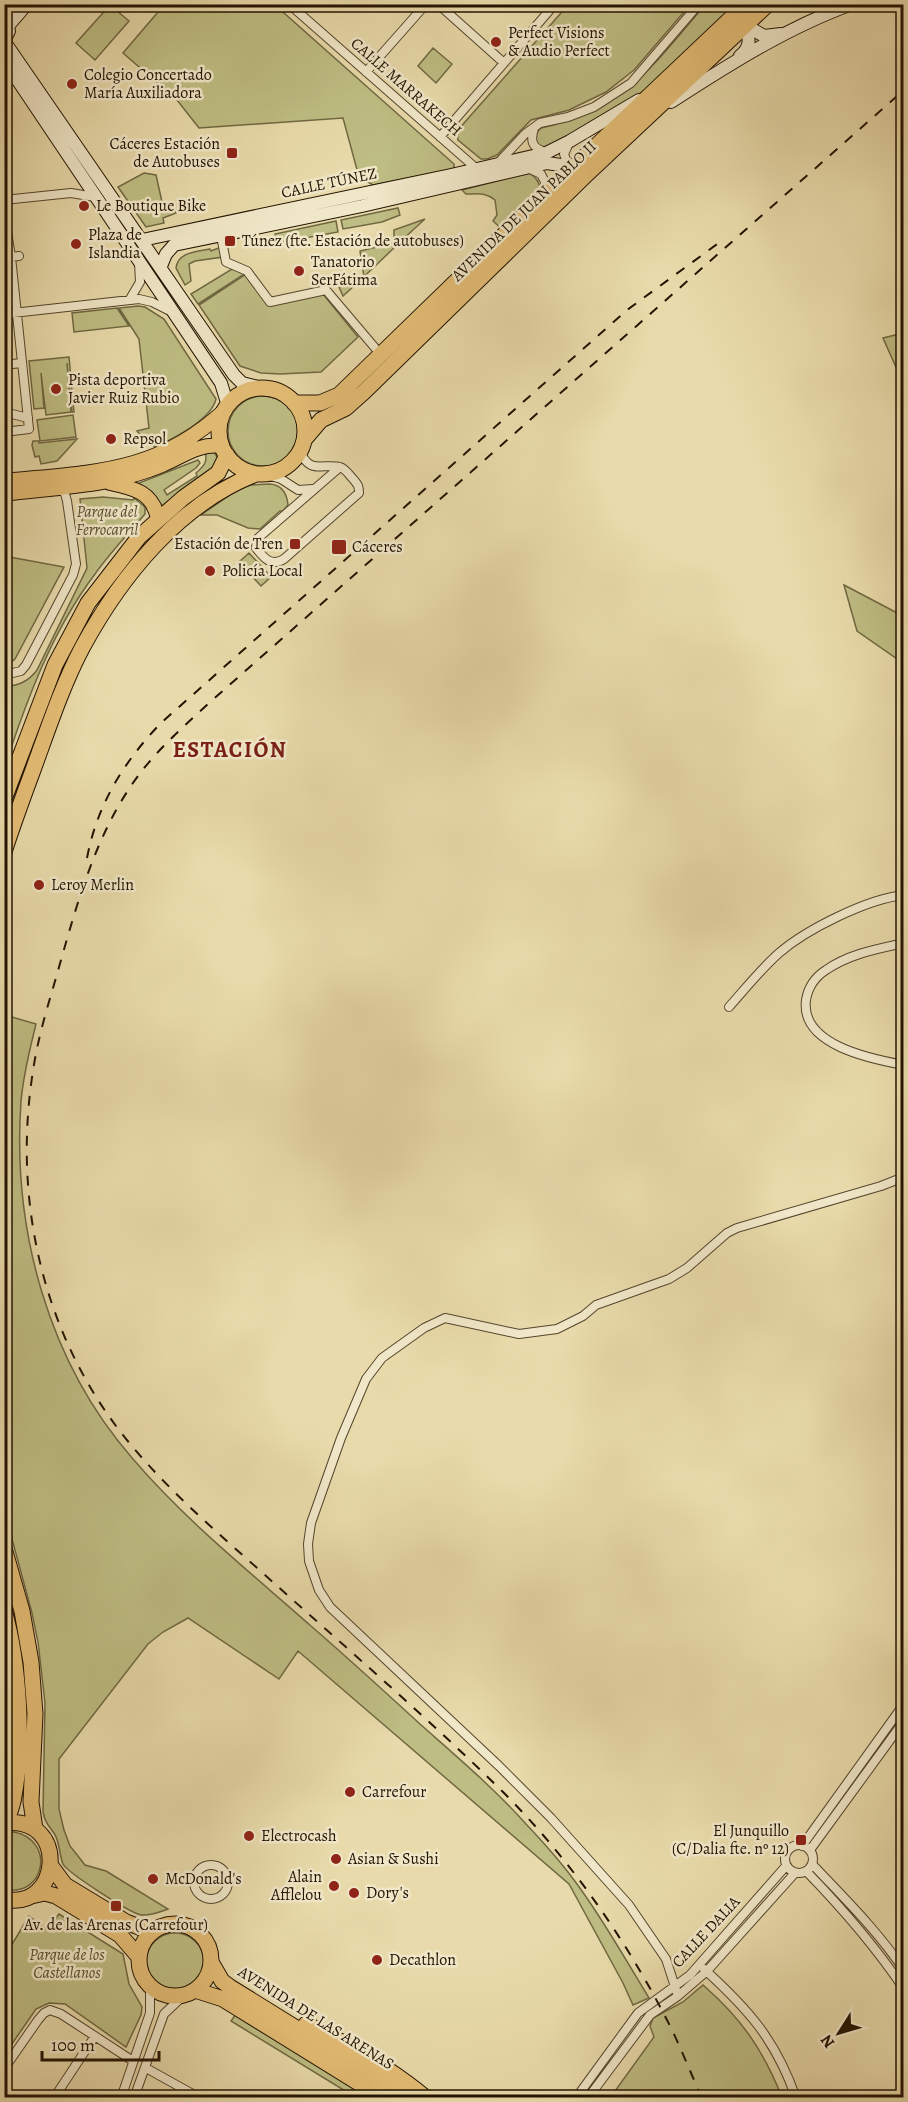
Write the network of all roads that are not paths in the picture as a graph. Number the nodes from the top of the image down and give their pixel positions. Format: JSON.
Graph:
{"nodes":[{"id":1,"x":10,"y":4,"type":"edge"},
{"id":2,"x":27,"y":4,"type":"edge"},
{"id":3,"x":426,"y":4,"type":"edge"},
{"id":4,"x":438,"y":4,"type":"edge"},
{"id":5,"x":555,"y":4,"type":"edge"},
{"id":6,"x":699,"y":4,"type":"edge"},
{"id":7,"x":747,"y":4,"type":"edge"},
{"id":8,"x":768,"y":4,"type":"edge"},
{"id":9,"x":852,"y":4,"type":"edge"},
{"id":10,"x":293,"y":6,"type":"edge"},
{"id":11,"x":4,"y":10,"type":"edge"},
{"id":12,"x":6,"y":23,"type":"edge"},
{"id":13,"x":728,"y":23,"type":"junction"},
{"id":14,"x":746,"y":26,"type":"junction"},
{"id":15,"x":788,"y":34,"type":"junction"},
{"id":16,"x":4,"y":41,"type":"edge"},
{"id":17,"x":4,"y":60,"type":"edge"},
{"id":18,"x":504,"y":63,"type":"junction"},
{"id":19,"x":719,"y":70,"type":"junction"},
{"id":20,"x":366,"y":72,"type":"junction"},
{"id":21,"x":655,"y":90,"type":"junction"},
{"id":22,"x":655,"y":112,"type":"junction"},
{"id":23,"x":534,"y":128,"type":"junction"},
{"id":24,"x":440,"y":137,"type":"junction"},
{"id":25,"x":570,"y":141,"type":"junction"},
{"id":26,"x":546,"y":153,"type":"junction"},
{"id":27,"x":476,"y":168,"type":"junction"},
{"id":28,"x":528,"y":168,"type":"junction"},
{"id":29,"x":576,"y":169,"type":"junction"},
{"id":30,"x":494,"y":170,"type":"junction"},
{"id":31,"x":82,"y":177,"type":"junction"},
{"id":32,"x":465,"y":183,"type":"junction"},
{"id":33,"x":71,"y":193,"type":"junction"},
{"id":34,"x":546,"y":194,"type":"junction"},
{"id":35,"x":354,"y":195,"type":"junction"},
{"id":36,"x":95,"y":197,"type":"junction"},
{"id":37,"x":4,"y":200,"type":"edge"},
{"id":38,"x":362,"y":206,"type":"junction"},
{"id":39,"x":4,"y":212,"type":"edge"},
{"id":40,"x":190,"y":236,"type":"junction"},
{"id":41,"x":221,"y":236,"type":"junction"},
{"id":42,"x":142,"y":240,"type":"junction"},
{"id":43,"x":12,"y":257,"type":"edge"},
{"id":44,"x":139,"y":260,"type":"junction"},
{"id":45,"x":160,"y":266,"type":"junction"},
{"id":46,"x":130,"y":299,"type":"junction"},
{"id":47,"x":17,"y":312,"type":"junction"},
{"id":48,"x":4,"y":314,"type":"edge"},
{"id":49,"x":176,"y":315,"type":"junction"},
{"id":50,"x":376,"y":349,"type":"dead end"},
{"id":51,"x":21,"y":363,"type":"junction"},
{"id":52,"x":4,"y":365,"type":"edge"},
{"id":53,"x":262,"y":388,"type":"junction"},
{"id":54,"x":294,"y":403,"type":"junction"},
{"id":55,"x":226,"y":409,"type":"junction"},
{"id":56,"x":4,"y":412,"type":"edge"},
{"id":57,"x":28,"y":418,"type":"junction"},
{"id":58,"x":4,"y":432,"type":"edge"},
{"id":59,"x":302,"y":446,"type":"junction"},
{"id":60,"x":224,"y":450,"type":"junction"},
{"id":61,"x":316,"y":467,"type":"junction"},
{"id":62,"x":340,"y":467,"type":"junction"},
{"id":63,"x":260,"y":474,"type":"junction"},
{"id":64,"x":4,"y":482,"type":"edge"},
{"id":65,"x":105,"y":482,"type":"junction"},
{"id":66,"x":58,"y":486,"type":"junction"},
{"id":67,"x":318,"y":486,"type":"junction"},
{"id":68,"x":292,"y":488,"type":"junction"},
{"id":69,"x":4,"y":494,"type":"edge"},
{"id":70,"x":289,"y":510,"type":"junction"},
{"id":71,"x":158,"y":519,"type":"junction"},
{"id":72,"x":4,"y":675,"type":"edge"},
{"id":73,"x":4,"y":799,"type":"edge"},
{"id":74,"x":4,"y":852,"type":"edge"},
{"id":75,"x":903,"y":895,"type":"edge"},
{"id":76,"x":903,"y":943,"type":"edge"},
{"id":77,"x":729,"y":1007,"type":"dead end"},
{"id":78,"x":903,"y":1065,"type":"edge"},
{"id":79,"x":903,"y":1177,"type":"edge"},
{"id":80,"x":4,"y":1548,"type":"edge"},
{"id":81,"x":4,"y":1610,"type":"edge"},
{"id":82,"x":903,"y":1704,"type":"edge"},
{"id":83,"x":903,"y":1721,"type":"edge"},
{"id":84,"x":5,"y":1823,"type":"edge"},
{"id":85,"x":35,"y":1829,"type":"junction"},
{"id":86,"x":806,"y":1848,"type":"junction"},
{"id":87,"x":812,"y":1864,"type":"junction"},
{"id":88,"x":51,"y":1866,"type":"junction"},
{"id":89,"x":786,"y":1866,"type":"junction"},
{"id":90,"x":806,"y":1871,"type":"junction"},
{"id":91,"x":795,"y":1873,"type":"junction"},
{"id":92,"x":31,"y":1896,"type":"junction"},
{"id":93,"x":221,"y":1896,"type":"joint"},
{"id":94,"x":6,"y":1902,"type":"edge"},
{"id":95,"x":152,"y":1932,"type":"junction"},
{"id":96,"x":139,"y":1957,"type":"junction"},
{"id":97,"x":211,"y":1962,"type":"junction"},
{"id":98,"x":699,"y":1964,"type":"junction"},
{"id":99,"x":903,"y":1970,"type":"edge"},
{"id":100,"x":707,"y":1971,"type":"junction"},
{"id":101,"x":150,"y":1986,"type":"junction"},
{"id":102,"x":675,"y":1986,"type":"junction"},
{"id":103,"x":903,"y":1989,"type":"edge"},
{"id":104,"x":189,"y":1993,"type":"junction"},
{"id":105,"x":678,"y":1996,"type":"junction"},
{"id":106,"x":274,"y":2014,"type":"junction"},
{"id":107,"x":95,"y":2036,"type":"junction"},
{"id":108,"x":133,"y":2061,"type":"junction"},
{"id":109,"x":146,"y":2068,"type":"junction"},
{"id":110,"x":4,"y":2069,"type":"edge"},
{"id":111,"x":54,"y":2097,"type":"edge"},
{"id":112,"x":121,"y":2097,"type":"edge"},
{"id":113,"x":134,"y":2097,"type":"edge"},
{"id":114,"x":200,"y":2097,"type":"edge"},
{"id":115,"x":383,"y":2097,"type":"edge"},
{"id":116,"x":409,"y":2097,"type":"edge"},
{"id":117,"x":426,"y":2097,"type":"edge"},
{"id":118,"x":576,"y":2097,"type":"edge"},
{"id":119,"x":588,"y":2097,"type":"edge"},
{"id":120,"x":796,"y":2097,"type":"edge"}],
"edges":[{"from":1,"to":11,"type":"main road"},
{"from":2,"to":12,"type":"main road"},
{"from":3,"to":20,"type":"street"},
{"from":4,"to":18,"type":"street"},
{"from":5,"to":18,"type":"street"},
{"from":6,"to":23,"type":"street"},
{"from":7,"to":13,"type":"highway","name":"AVENIDA DE JUAN PABLO II"},
{"from":8,"to":14,"type":"highway","name":"AVENIDA DE JUAN PABLO II"},
{"from":9,"to":15,"type":"main road"},
{"from":10,"to":20,"type":"street","name":"CALLE MARRAKECH"},
{"from":12,"to":16,"type":"main road"},
{"from":13,"to":14,"type":"highway"},
{"from":13,"to":21,"type":"highway","name":"AVENIDA DE JUAN PABLO II"},
{"from":14,"to":15,"type":"main road"},
{"from":14,"to":19,"type":"main road"},
{"from":14,"to":22,"type":"highway","name":"AVENIDA DE JUAN PABLO II"},
{"from":15,"to":19,"type":"main road"},
{"from":16,"to":42,"type":"main road"},
{"from":17,"to":31,"type":"main road"},
{"from":18,"to":24,"type":"street"},
{"from":19,"to":22,"type":"main road"},
{"from":20,"to":24,"type":"street","name":"CALLE MARRAKECH"},
{"from":21,"to":25,"type":"main road","name":"CALLE TÚNEZ"},
{"from":21,"to":29,"type":"highway","name":"AVENIDA DE JUAN PABLO II"},
{"from":22,"to":29,"type":"highway","name":"AVENIDA DE JUAN PABLO II"},
{"from":23,"to":26,"type":"street"},
{"from":23,"to":30,"type":"street"},
{"from":24,"to":27,"type":"street","name":"CALLE MARRAKECH"},
{"from":25,"to":26,"type":"main road","name":"CALLE TÚNEZ"},
{"from":25,"to":29,"type":"street"},
{"from":26,"to":30,"type":"main road","name":"CALLE TÚNEZ"},
{"from":27,"to":30,"type":"main road","name":"CALLE TÚNEZ"},
{"from":27,"to":32,"type":"street"},
{"from":27,"to":35,"type":"main road","name":"CALLE TÚNEZ"},
{"from":28,"to":29,"type":"main road","name":"CALLE TÚNEZ"},
{"from":28,"to":30,"type":"main road","name":"CALLE TÚNEZ"},
{"from":28,"to":34,"type":"street"},
{"from":29,"to":34,"type":"highway","name":"AVENIDA DE JUAN PABLO II"},
{"from":29,"to":59,"type":"highway","name":"AVENIDA DE JUAN PABLO II"},
{"from":30,"to":32,"type":"main road","name":"CALLE TÚNEZ"},
{"from":31,"to":33,"type":"street"},
{"from":31,"to":36,"type":"main road"},
{"from":32,"to":38,"type":"main road","name":"CALLE TÚNEZ"},
{"from":33,"to":36,"type":"street"},
{"from":33,"to":37,"type":"street"},
{"from":34,"to":54,"type":"highway","name":"AVENIDA DE JUAN PABLO II"},
{"from":35,"to":38,"type":"street"},
{"from":35,"to":40,"type":"main road","name":"CALLE TÚNEZ"},
{"from":36,"to":44,"type":"main road"},
{"from":38,"to":41,"type":"main road","name":"CALLE TÚNEZ"},
{"from":39,"to":43,"type":"street"},
{"from":40,"to":41,"type":"main road","name":"CALLE TÚNEZ"},
{"from":40,"to":42,"type":"main road","name":"CALLE TÚNEZ"},
{"from":40,"to":45,"type":"main road","name":"CALLE TÚNEZ"},
{"from":41,"to":50,"type":"street"},
{"from":42,"to":45,"type":"main road"},
{"from":43,"to":47,"type":"street"},
{"from":44,"to":46,"type":"street"},
{"from":44,"to":49,"type":"main road"},
{"from":45,"to":53,"type":"main road"},
{"from":46,"to":47,"type":"street"},
{"from":46,"to":49,"type":"street"},
{"from":47,"to":48,"type":"street"},
{"from":47,"to":51,"type":"street"},
{"from":49,"to":55,"type":"main road"},
{"from":51,"to":52,"type":"street"},
{"from":51,"to":57,"type":"street"},
{"from":53,"to":54,"type":"highway"},
{"from":53,"to":55,"type":"highway"},
{"from":54,"to":59,"type":"highway"},
{"from":55,"to":60,"type":"highway"},
{"from":55,"to":64,"type":"main road"},
{"from":56,"to":57,"type":"street"},
{"from":57,"to":58,"type":"street"},
{"from":59,"to":61,"type":"street"},
{"from":59,"to":63,"type":"highway"},
{"from":60,"to":63,"type":"highway"},
{"from":60,"to":65,"type":"main road"},
{"from":60,"to":71,"type":"highway"},
{"from":61,"to":62,"type":"street"},
{"from":61,"to":67,"type":"street"},
{"from":62,"to":67,"type":"street"},
{"from":62,"to":70,"type":"street"},
{"from":63,"to":68,"type":"street"},
{"from":63,"to":74,"type":"highway"},
{"from":65,"to":66,"type":"main road"},
{"from":65,"to":71,"type":"main road"},
{"from":66,"to":69,"type":"main road"},
{"from":66,"to":72,"type":"street"},
{"from":67,"to":68,"type":"street"},
{"from":67,"to":70,"type":"street"},
{"from":68,"to":70,"type":"street"},
{"from":71,"to":73,"type":"highway"},
{"from":75,"to":77,"type":"street"},
{"from":76,"to":78,"type":"street"},
{"from":79,"to":102,"type":"street"},
{"from":80,"to":85,"type":"highway"},
{"from":81,"to":84,"type":"highway"},
{"from":82,"to":86,"type":"street"},
{"from":83,"to":86,"type":"street"},
{"from":84,"to":85,"type":"highway"},
{"from":85,"to":88,"type":"highway"},
{"from":86,"to":87,"type":"street"},
{"from":86,"to":89,"type":"street"},
{"from":87,"to":90,"type":"street"},
{"from":87,"to":99,"type":"street"},
{"from":88,"to":92,"type":"highway"},
{"from":88,"to":95,"type":"highway"},
{"from":89,"to":91,"type":"street"},
{"from":89,"to":98,"type":"street","name":"CALLE DALIA"},
{"from":90,"to":91,"type":"street"},
{"from":90,"to":103,"type":"street"},
{"from":91,"to":100,"type":"street","name":"CALLE DALIA"},
{"from":92,"to":94,"type":"highway"},
{"from":92,"to":96,"type":"highway"},
{"from":93,"to":93,"type":"street"},
{"from":95,"to":96,"type":"highway"},
{"from":95,"to":97,"type":"highway"},
{"from":96,"to":101,"type":"highway"},
{"from":97,"to":104,"type":"highway"},
{"from":97,"to":106,"type":"highway","name":"AVENIDA DE LAS ARENAS"},
{"from":98,"to":100,"type":"street"},
{"from":98,"to":102,"type":"street","name":"CALLE DALIA"},
{"from":100,"to":105,"type":"street","name":"CALLE DALIA"},
{"from":100,"to":120,"type":"street"},
{"from":101,"to":104,"type":"highway"},
{"from":101,"to":108,"type":"street"},
{"from":102,"to":105,"type":"street"},
{"from":102,"to":118,"type":"street","name":"CALLE DALIA"},
{"from":104,"to":109,"type":"street"},
{"from":104,"to":115,"type":"highway","name":"AVENIDA DE LAS ARENAS"},
{"from":105,"to":119,"type":"street","name":"CALLE DALIA"},
{"from":106,"to":116,"type":"highway","name":"AVENIDA DE LAS ARENAS"},
{"from":106,"to":117,"type":"highway"},
{"from":107,"to":108,"type":"street"},
{"from":107,"to":110,"type":"street"},
{"from":107,"to":111,"type":"street"},
{"from":108,"to":112,"type":"street"},
{"from":109,"to":113,"type":"street"},
{"from":109,"to":114,"type":"street"}]}
